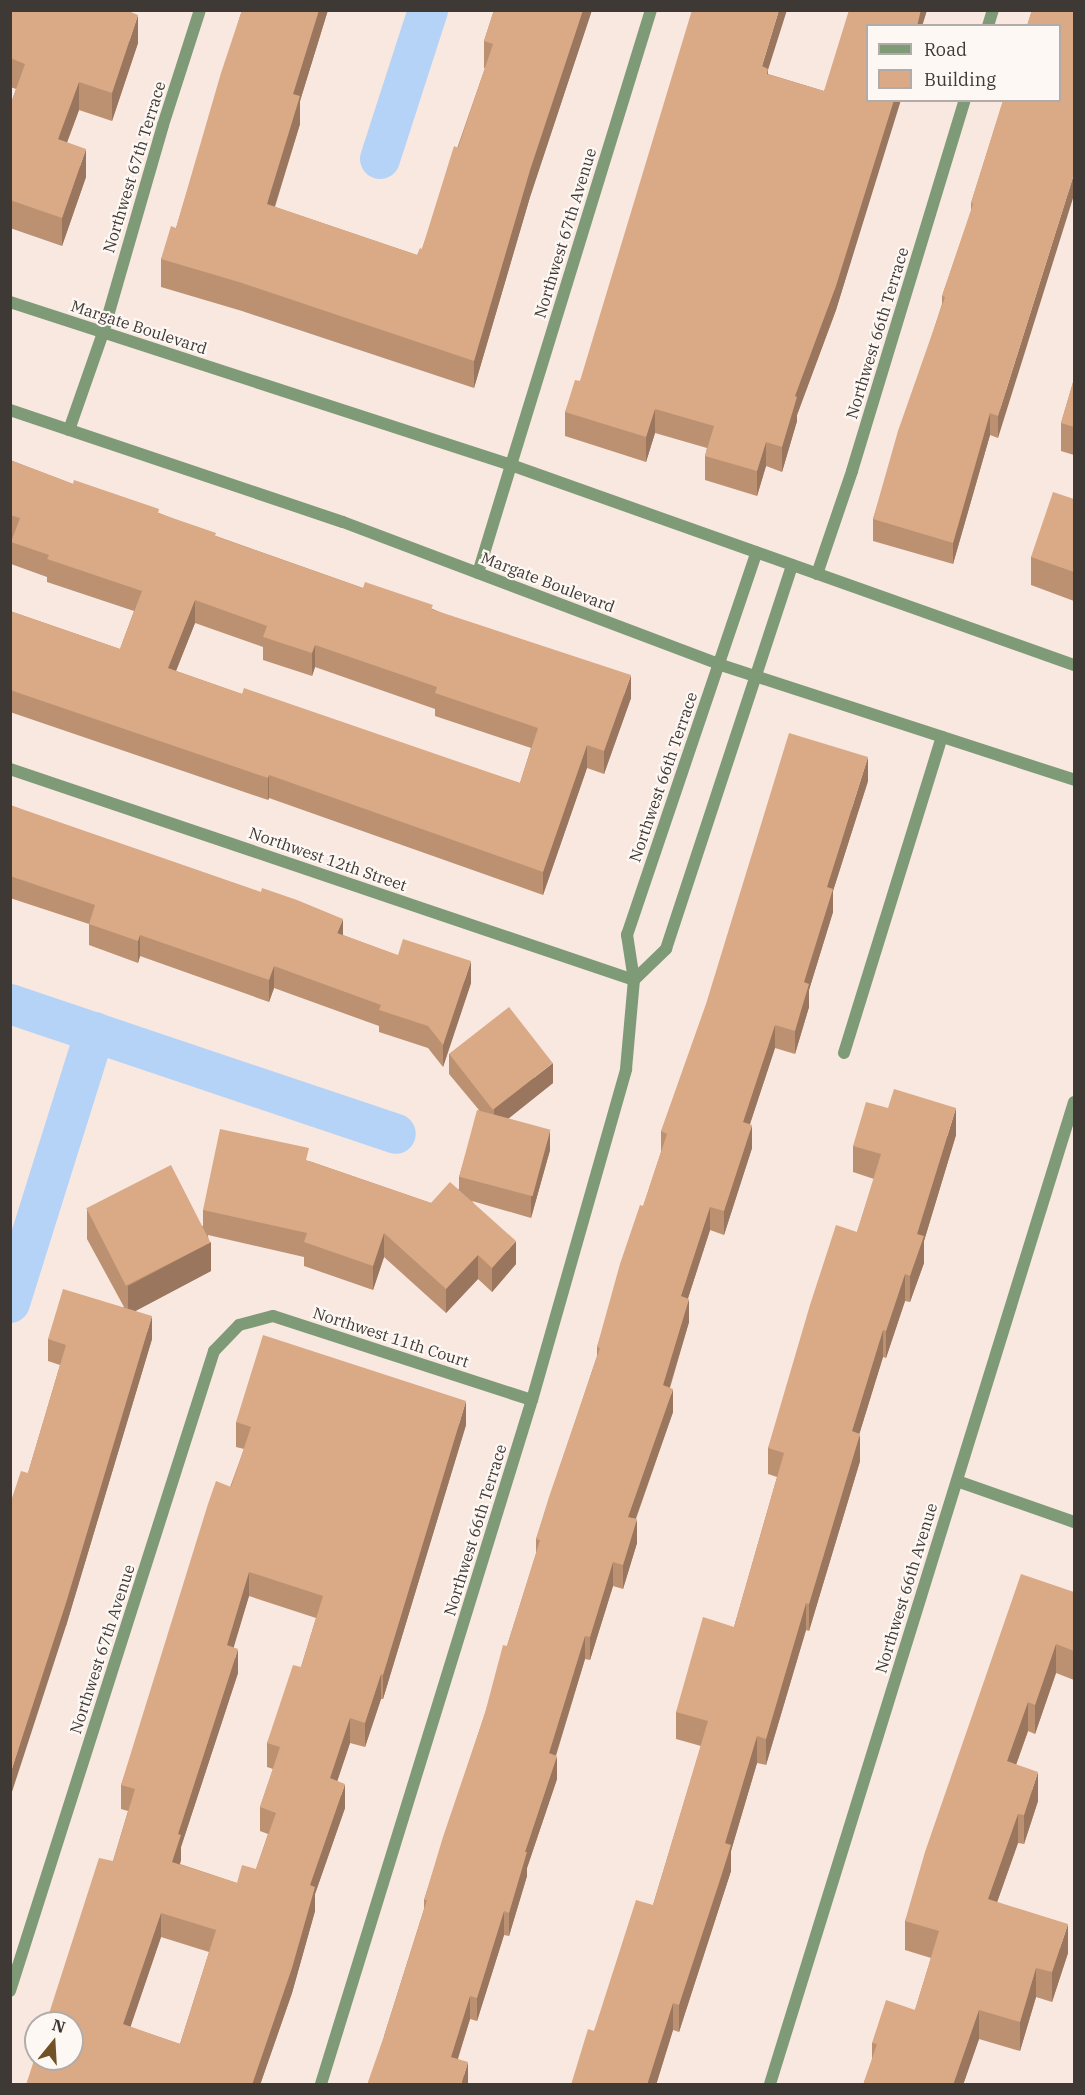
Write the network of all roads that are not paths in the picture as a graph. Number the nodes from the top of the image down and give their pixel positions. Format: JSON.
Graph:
{"nodes":[{"id":1,"x":200,"y":10,"type":"edge"},
{"id":2,"x":651,"y":10,"type":"edge"},
{"id":3,"x":964,"y":102,"type":"edge"},
{"id":4,"x":10,"y":302,"type":"edge"},
{"id":5,"x":103,"y":333,"type":"junction"},
{"id":6,"x":10,"y":410,"type":"edge"},
{"id":7,"x":69,"y":430,"type":"junction"},
{"id":8,"x":511,"y":465,"type":"junction"},
{"id":9,"x":757,"y":552,"type":"junction"},
{"id":10,"x":792,"y":565,"type":"junction"},
{"id":11,"x":478,"y":573,"type":"junction"},
{"id":12,"x":817,"y":574,"type":"junction"},
{"id":13,"x":718,"y":664,"type":"junction"},
{"id":14,"x":1074,"y":665,"type":"edge"},
{"id":15,"x":754,"y":676,"type":"junction"},
{"id":16,"x":942,"y":737,"type":"junction"},
{"id":17,"x":10,"y":769,"type":"edge"},
{"id":18,"x":1074,"y":780,"type":"edge"},
{"id":19,"x":634,"y":980,"type":"junction"},
{"id":20,"x":844,"y":1053,"type":"dead end"},
{"id":21,"x":1074,"y":1102,"type":"edge"},
{"id":22,"x":239,"y":1325,"type":"joint"},
{"id":23,"x":532,"y":1400,"type":"junction"},
{"id":24,"x":957,"y":1481,"type":"junction"},
{"id":25,"x":1074,"y":1522,"type":"edge"},
{"id":26,"x":10,"y":1991,"type":"edge"},
{"id":27,"x":321,"y":2085,"type":"edge"},
{"id":28,"x":770,"y":2085,"type":"edge"}],
"edges":[{"from":1,"to":5,"type":"street","name":"Northwest 67th Terrace"},
{"from":2,"to":8,"type":"street","name":"Northwest 67th Avenue"},
{"from":3,"to":12,"type":"street","name":"Northwest 66th Terrace"},
{"from":4,"to":5,"type":"street","name":"Margate Boulevard"},
{"from":5,"to":7,"type":"street","name":"Northwest 67th Terrace"},
{"from":5,"to":8,"type":"street","name":"Margate Boulevard"},
{"from":6,"to":7,"type":"street","name":"Margate Boulevard"},
{"from":7,"to":11,"type":"street","name":"Margate Boulevard"},
{"from":8,"to":9,"type":"street","name":"Margate Boulevard"},
{"from":8,"to":11,"type":"street","name":"Northwest 67th Avenue"},
{"from":9,"to":10,"type":"street","name":"Margate Boulevard"},
{"from":9,"to":13,"type":"street","name":"Northwest 66th Terrace"},
{"from":10,"to":12,"type":"street","name":"Margate Boulevard"},
{"from":10,"to":15,"type":"street"},
{"from":11,"to":13,"type":"street","name":"Margate Boulevard"},
{"from":12,"to":14,"type":"street","name":"Margate Boulevard"},
{"from":13,"to":15,"type":"street","name":"Margate Boulevard"},
{"from":13,"to":19,"type":"street","name":"Northwest 66th Terrace"},
{"from":15,"to":16,"type":"street","name":"Margate Boulevard"},
{"from":15,"to":19,"type":"street"},
{"from":16,"to":18,"type":"street","name":"Margate Boulevard"},
{"from":16,"to":20,"type":"street"},
{"from":17,"to":19,"type":"street","name":"Northwest 12th Street"},
{"from":19,"to":23,"type":"street","name":"Northwest 66th Terrace"},
{"from":21,"to":24,"type":"street","name":"Northwest 66th Avenue"},
{"from":22,"to":23,"type":"street","name":"Northwest 11th Court"},
{"from":22,"to":26,"type":"street","name":"Northwest 67th Avenue"},
{"from":23,"to":27,"type":"street","name":"Northwest 66th Terrace"},
{"from":24,"to":25,"type":"street"},
{"from":24,"to":28,"type":"street","name":"Northwest 66th Avenue"}]}
